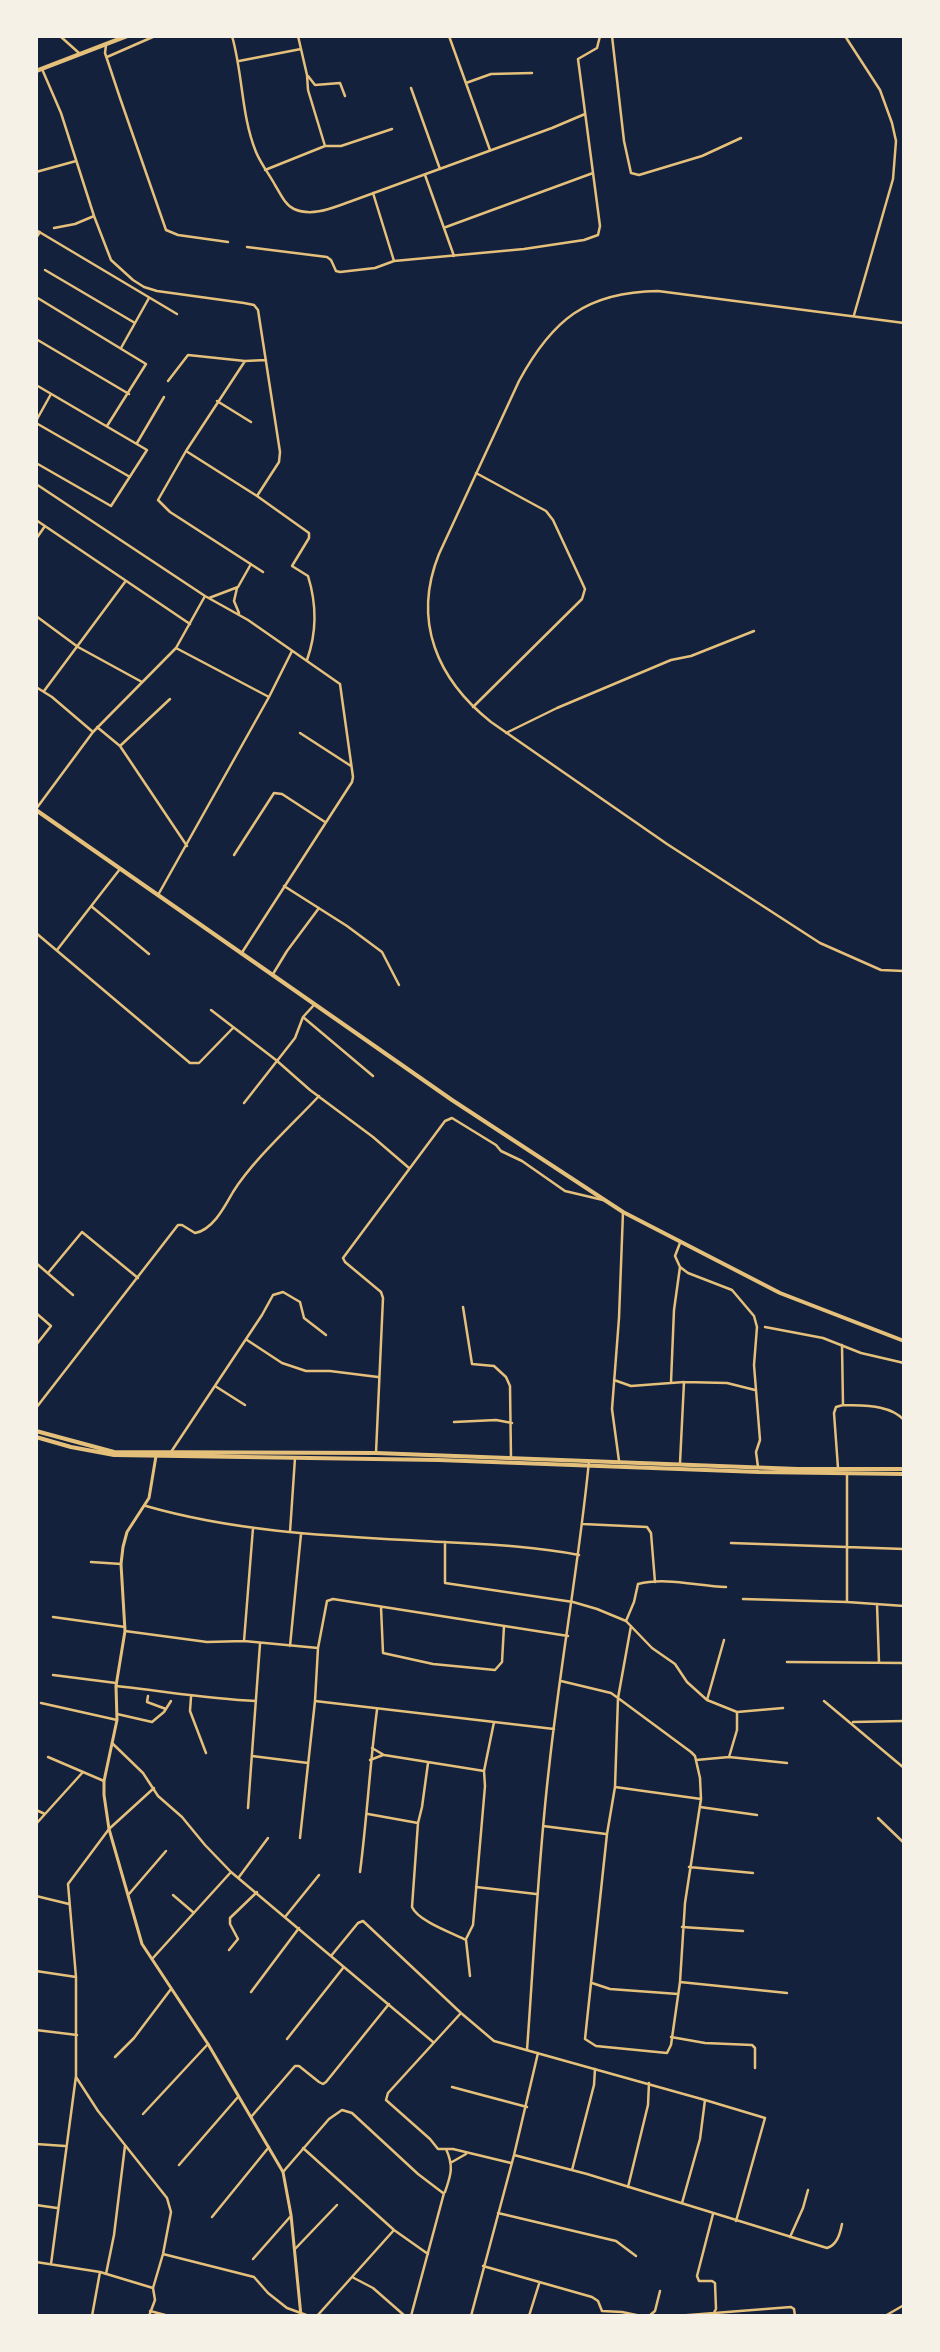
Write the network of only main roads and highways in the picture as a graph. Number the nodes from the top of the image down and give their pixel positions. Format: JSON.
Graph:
{"nodes":[{"id":1,"x":126,"y":36,"type":"edge"},
{"id":2,"x":36,"y":71,"type":"edge"},
{"id":3,"x":36,"y":809,"type":"edge"},
{"id":4,"x":904,"y":1341,"type":"edge"},
{"id":5,"x":36,"y":1431,"type":"edge"},
{"id":6,"x":36,"y":1437,"type":"edge"},
{"id":7,"x":106,"y":1453,"type":"junction"},
{"id":8,"x":114,"y":1454,"type":"junction"},
{"id":9,"x":904,"y":1469,"type":"edge"},
{"id":10,"x":904,"y":1474,"type":"edge"}],
"edges":[{"from":1,"to":2,"type":"highway"},
{"from":3,"to":4,"type":"main road"},
{"from":5,"to":7,"type":"main road"},
{"from":6,"to":7,"type":"main road"},
{"from":7,"to":8,"type":"main road"},
{"from":8,"to":9,"type":"main road"},
{"from":8,"to":10,"type":"main road"}]}
